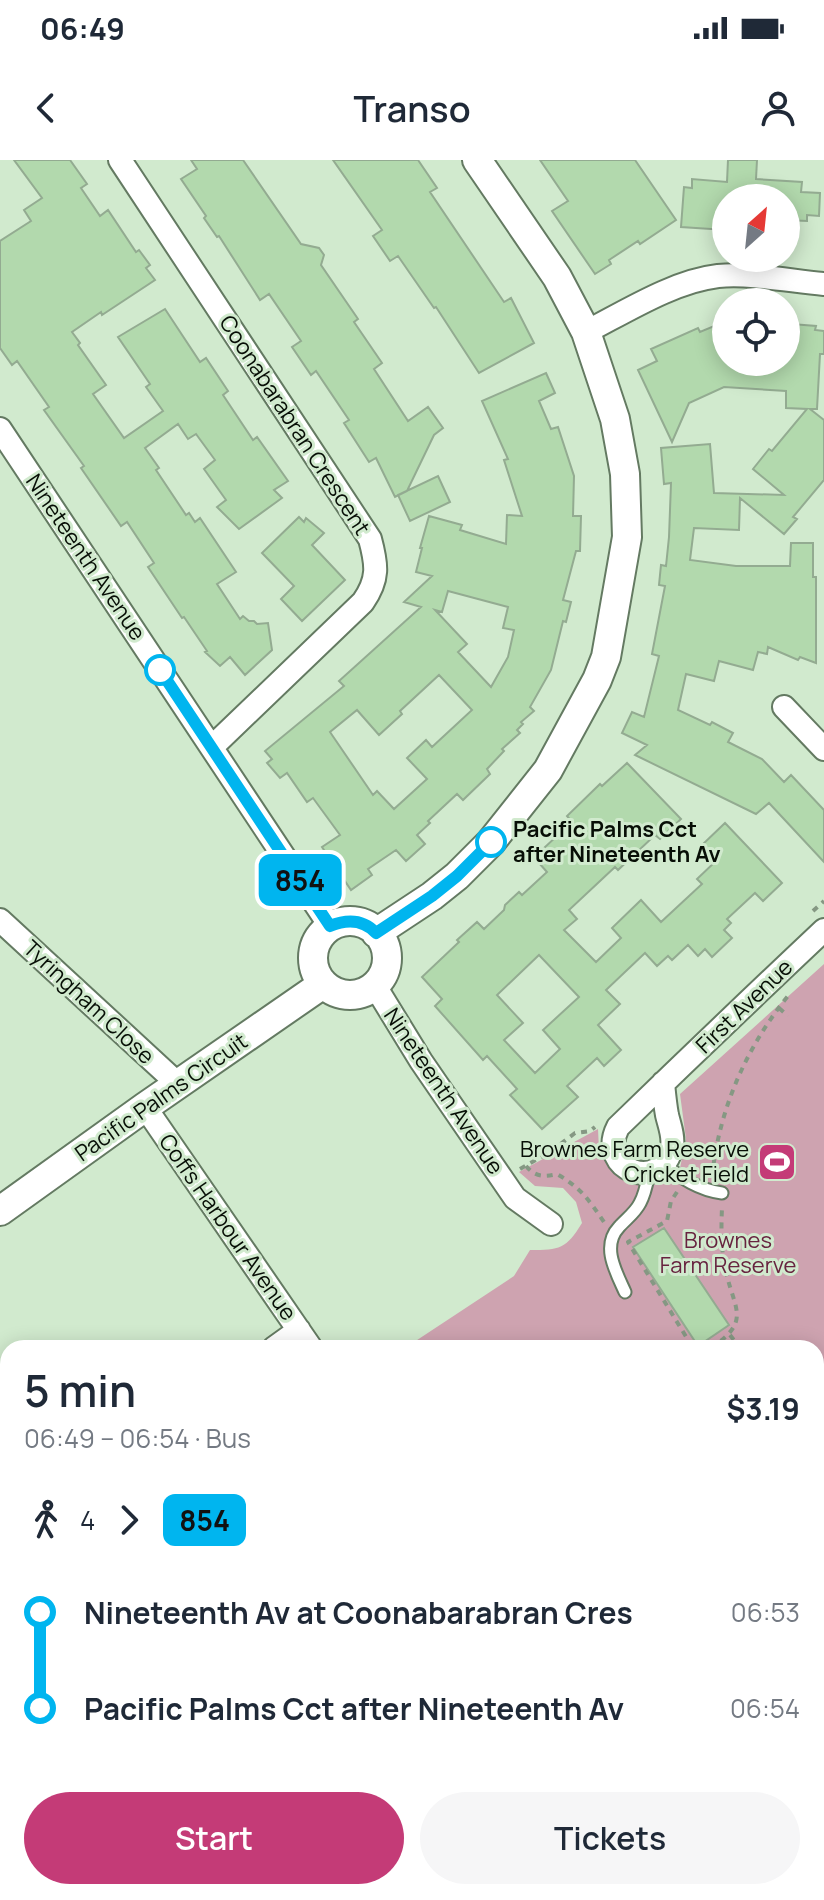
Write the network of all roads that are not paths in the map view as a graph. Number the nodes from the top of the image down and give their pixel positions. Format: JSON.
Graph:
{"nodes":[{"id":1,"x":120,"y":160,"type":"edge"},
{"id":2,"x":477,"y":160,"type":"edge"},
{"id":3,"x":824,"y":284,"type":"edge"},
{"id":4,"x":586,"y":332,"type":"junction"},
{"id":5,"x":0,"y":429,"type":"edge"},
{"id":6,"x":784,"y":707,"type":"dead end"},
{"id":7,"x":212,"y":747,"type":"junction"},
{"id":8,"x":824,"y":749,"type":"edge"},
{"id":9,"x":0,"y":920,"type":"edge"},
{"id":10,"x":330,"y":926,"type":"junction"},
{"id":11,"x":824,"y":930,"type":"edge"},
{"id":12,"x":376,"y":933,"type":"junction"},
{"id":13,"x":323,"y":984,"type":"junction"},
{"id":14,"x":375,"y":986,"type":"junction"},
{"id":15,"x":663,"y":1083,"type":"junction"},
{"id":16,"x":178,"y":1084,"type":"junction"},
{"id":17,"x":145,"y":1107,"type":"junction"},
{"id":18,"x":656,"y":1168,"type":"junction"},
{"id":19,"x":716,"y":1193,"type":"road end"},
{"id":20,"x":0,"y":1211,"type":"edge"},
{"id":21,"x":551,"y":1224,"type":"dead end"},
{"id":22,"x":625,"y":1292,"type":"dead end"},
{"id":23,"x":305,"y":1339,"type":"edge"}],
"edges":[{"from":1,"to":7,"type":"street","name":"Coonabarabran Crescent"},
{"from":2,"to":4,"type":"street"},
{"from":3,"to":4,"type":"street"},
{"from":4,"to":12,"type":"street"},
{"from":5,"to":7,"type":"street","name":"Nineteenth Avenue"},
{"from":6,"to":8,"type":"street"},
{"from":7,"to":10,"type":"street","name":"Nineteenth Avenue"},
{"from":9,"to":16,"type":"street","name":"Tyringham Close"},
{"from":10,"to":12,"type":"street"},
{"from":10,"to":13,"type":"street"},
{"from":11,"to":15,"type":"street","name":"First Avenue"},
{"from":12,"to":14,"type":"street"},
{"from":13,"to":14,"type":"street"},
{"from":13,"to":16,"type":"street","name":"Pacific Palms Circuit"},
{"from":14,"to":21,"type":"street","name":"Nineteenth Avenue"},
{"from":15,"to":18,"type":"street"},
{"from":15,"to":18,"type":"street","name":"First Avenue"},
{"from":16,"to":17,"type":"street","name":"Pacific Palms Circuit"},
{"from":17,"to":20,"type":"street","name":"Pacific Palms Circuit"},
{"from":17,"to":23,"type":"street","name":"Coffs Harbour Avenue"},
{"from":18,"to":19,"type":"lane"},
{"from":18,"to":22,"type":"lane"}]}
